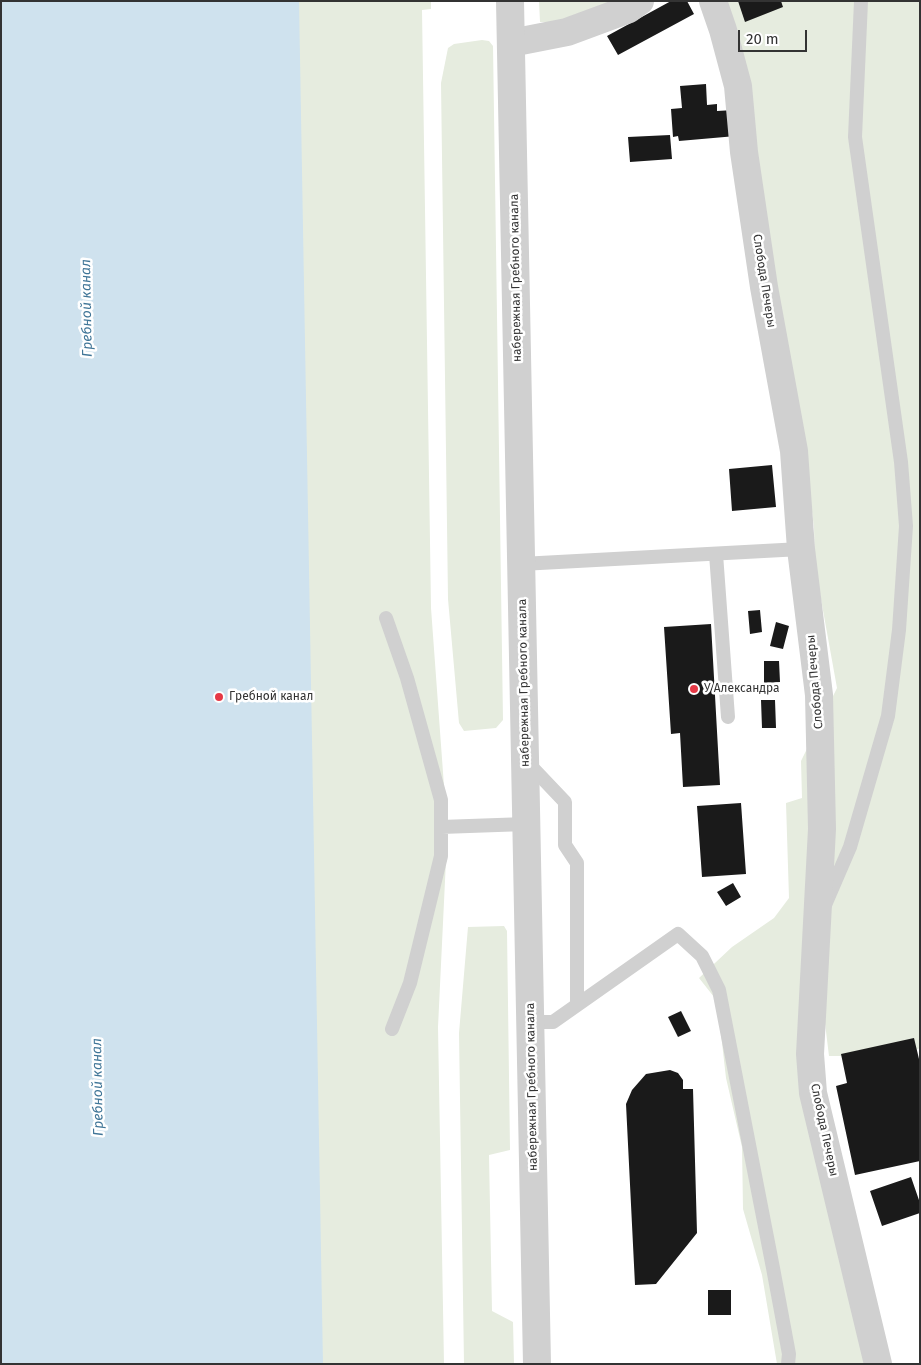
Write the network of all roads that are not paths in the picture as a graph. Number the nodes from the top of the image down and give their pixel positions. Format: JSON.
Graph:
{"nodes":[{"id":1,"x":510,"y":1,"type":"edge"},
{"id":2,"x":640,"y":1,"type":"edge"},
{"id":3,"x":712,"y":1,"type":"edge"},
{"id":4,"x":861,"y":1,"type":"edge"},
{"id":5,"x":511,"y":43,"type":"junction"},
{"id":6,"x":801,"y":549,"type":"junction"},
{"id":7,"x":716,"y":554,"type":"junction"},
{"id":8,"x":521,"y":564,"type":"junction"},
{"id":9,"x":386,"y":618,"type":"dead end"},
{"id":10,"x":728,"y":717,"type":"dead end"},
{"id":11,"x":525,"y":760,"type":"junction"},
{"id":12,"x":526,"y":824,"type":"junction"},
{"id":13,"x":441,"y":827,"type":"junction"},
{"id":14,"x":818,"y":922,"type":"junction"},
{"id":15,"x":577,"y":1005,"type":"junction"},
{"id":16,"x":530,"y":1022,"type":"junction"},
{"id":17,"x":392,"y":1029,"type":"dead end"},
{"id":18,"x":537,"y":1364,"type":"edge"},
{"id":19,"x":788,"y":1364,"type":"edge"},
{"id":20,"x":878,"y":1364,"type":"edge"}],
"edges":[{"from":1,"to":5,"type":"street","name":"набережная Гребного канала"},
{"from":2,"to":5,"type":"street"},
{"from":3,"to":6,"type":"street","name":"Слобода Печеры"},
{"from":4,"to":14,"type":"lane"},
{"from":5,"to":8,"type":"street","name":"набережная Гребного канала"},
{"from":6,"to":7,"type":"lane"},
{"from":6,"to":14,"type":"street","name":"Слобода Печеры"},
{"from":7,"to":8,"type":"lane"},
{"from":7,"to":10,"type":"lane"},
{"from":8,"to":11,"type":"street","name":"набережная Гребного канала"},
{"from":9,"to":13,"type":"lane"},
{"from":11,"to":12,"type":"street","name":"набережная Гребного канала"},
{"from":11,"to":15,"type":"lane"},
{"from":12,"to":13,"type":"lane"},
{"from":12,"to":16,"type":"street","name":"набережная Гребного канала"},
{"from":13,"to":17,"type":"lane"},
{"from":14,"to":20,"type":"street","name":"Слобода Печеры"},
{"from":15,"to":16,"type":"lane"},
{"from":15,"to":19,"type":"lane"},
{"from":16,"to":18,"type":"street","name":"набережная Гребного канала"}]}
